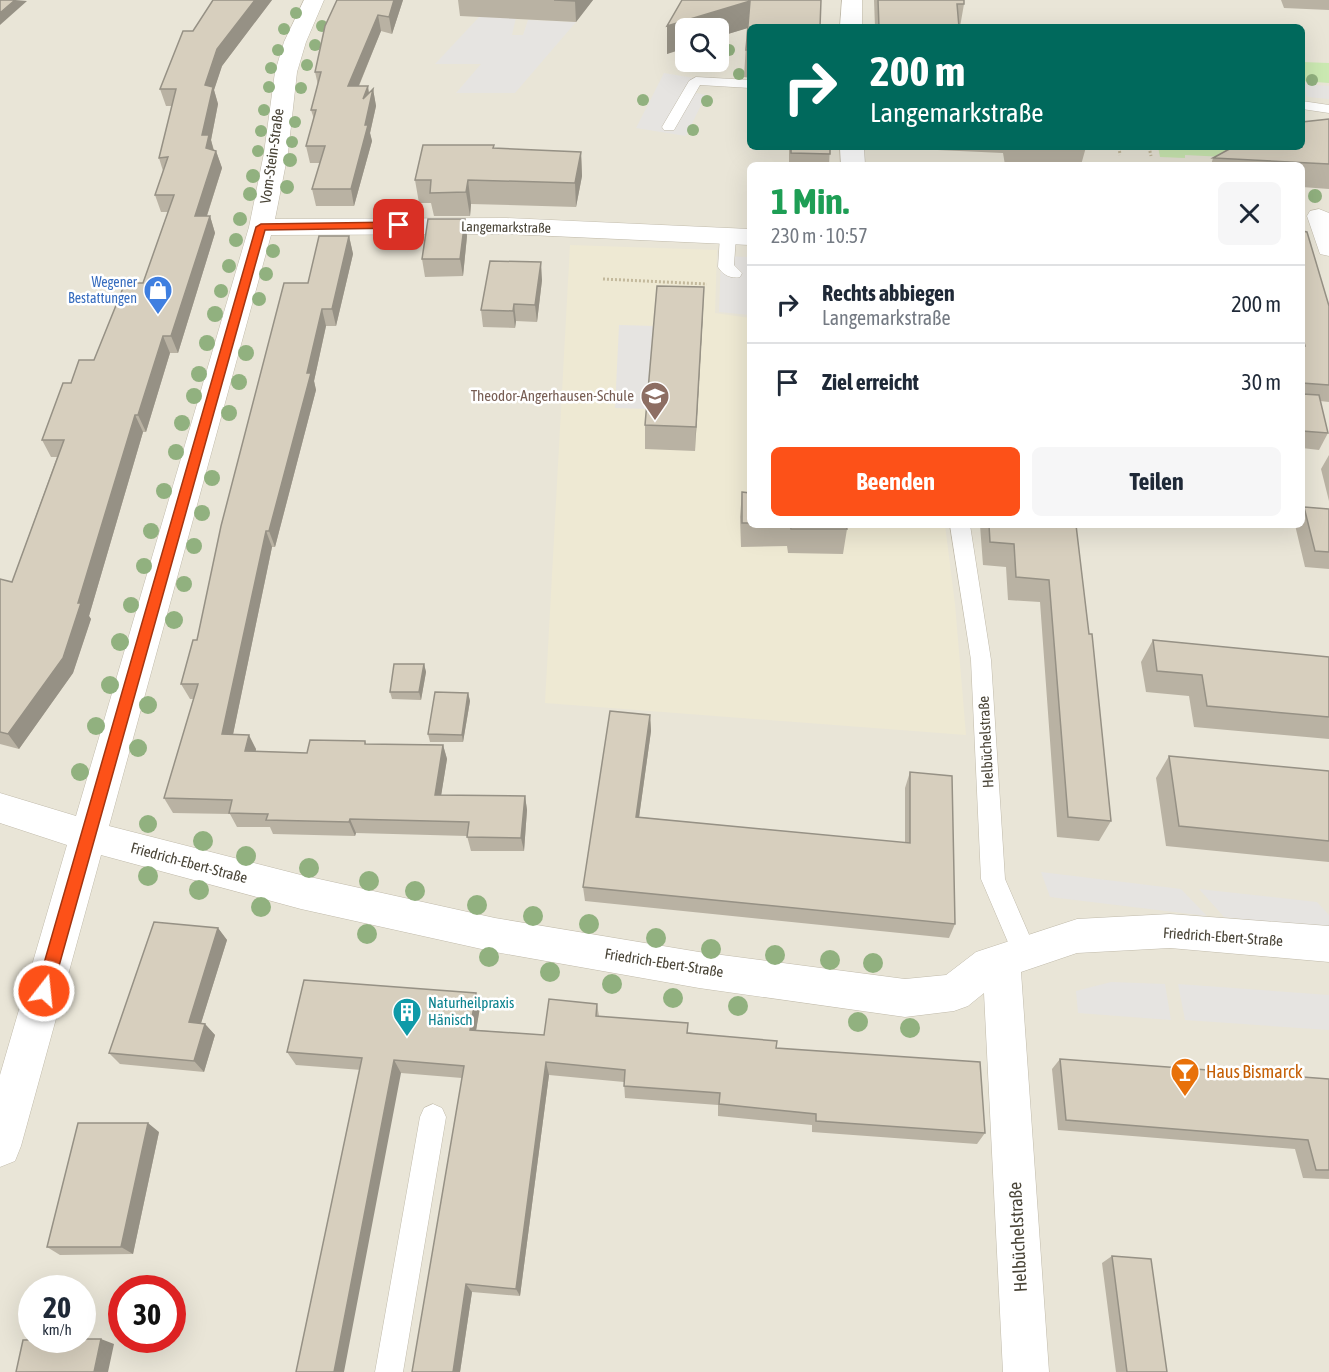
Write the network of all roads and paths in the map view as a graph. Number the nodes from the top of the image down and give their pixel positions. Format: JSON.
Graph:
{"nodes":[{"id":1,"x":315,"y":0,"type":"edge"},
{"id":2,"x":852,"y":0,"type":"edge"},
{"id":3,"x":851,"y":24,"type":"edge"},
{"id":4,"x":747,"y":84,"type":"edge"},
{"id":5,"x":1305,"y":105,"type":"edge"},
{"id":6,"x":1329,"y":109,"type":"edge"},
{"id":7,"x":669,"y":127,"type":"dead end"},
{"id":8,"x":1119,"y":150,"type":"edge"},
{"id":9,"x":1150,"y":150,"type":"edge"},
{"id":10,"x":1120,"y":155,"type":"dead end"},
{"id":11,"x":1151,"y":156,"type":"dead end"},
{"id":12,"x":1317,"y":216,"type":"edge"},
{"id":13,"x":261,"y":227,"type":"junction"},
{"id":14,"x":739,"y":237,"type":"edge"},
{"id":15,"x":1329,"y":248,"type":"edge"},
{"id":16,"x":734,"y":273,"type":"dead end"},
{"id":17,"x":603,"y":279,"type":"dead end"},
{"id":18,"x":718,"y":285,"type":"dead end"},
{"id":19,"x":960,"y":528,"type":"edge"},
{"id":20,"x":0,"y":808,"type":"edge"},
{"id":21,"x":88,"y":836,"type":"junction"},
{"id":22,"x":1329,"y":944,"type":"edge"},
{"id":23,"x":1015,"y":956,"type":"junction"},
{"id":24,"x":433,"y":1117,"type":"dead end"},
{"id":25,"x":0,"y":1146,"type":"edge"},
{"id":26,"x":389,"y":1372,"type":"edge"},
{"id":27,"x":1026,"y":1372,"type":"edge"}],
"edges":[{"from":1,"to":13,"type":"street","name":"Vom-Stein-Straße"},
{"from":2,"to":3,"type":"street"},
{"from":4,"to":7,"type":"lane"},
{"from":5,"to":6,"type":"lane"},
{"from":8,"to":10,"type":"path"},
{"from":9,"to":11,"type":"path"},
{"from":12,"to":15,"type":"street"},
{"from":13,"to":14,"type":"street","name":"Langemarkstraße"},
{"from":13,"to":21,"type":"street","name":"Vom-Stein-Straße"},
{"from":14,"to":16,"type":"lane"},
{"from":17,"to":18,"type":"path"},
{"from":19,"to":23,"type":"lane","name":"Helbüchelstraße"},
{"from":20,"to":21,"type":"street","name":"Friedrich-Ebert-Straße"},
{"from":21,"to":23,"type":"street","name":"Friedrich-Ebert-Straße"},
{"from":21,"to":25,"type":"street","name":"Vom-Stein-Straße"},
{"from":22,"to":23,"type":"street","name":"Friedrich-Ebert-Straße"},
{"from":23,"to":27,"type":"street","name":"Helbüchelstraße"},
{"from":24,"to":26,"type":"lane"}]}
